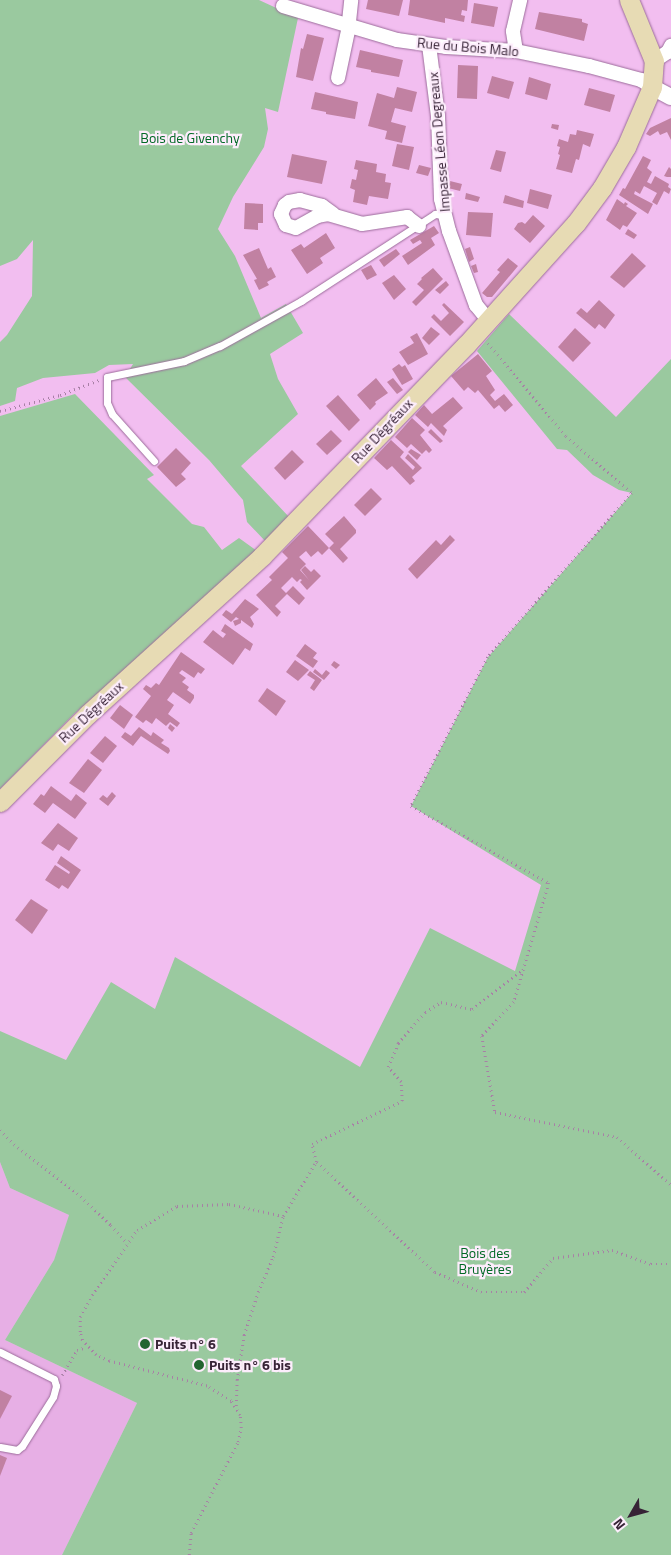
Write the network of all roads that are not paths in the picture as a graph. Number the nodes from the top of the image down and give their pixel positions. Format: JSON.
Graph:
{"nodes":[{"id":1,"x":351,"y":0,"type":"edge"},
{"id":2,"x":520,"y":0,"type":"edge"},
{"id":3,"x":630,"y":0,"type":"edge"},
{"id":4,"x":283,"y":6,"type":"dead end"},
{"id":5,"x":349,"y":25,"type":"junction"},
{"id":6,"x":429,"y":45,"type":"junction"},
{"id":7,"x":671,"y":46,"type":"edge"},
{"id":8,"x":516,"y":51,"type":"junction"},
{"id":9,"x":654,"y":60,"type":"junction"},
{"id":10,"x":338,"y":78,"type":"dead end"},
{"id":11,"x":652,"y":87,"type":"junction"},
{"id":12,"x":671,"y":97,"type":"edge"},
{"id":13,"x":333,"y":214,"type":"dead end"},
{"id":14,"x":444,"y":215,"type":"junction"},
{"id":15,"x":419,"y":226,"type":"junction"},
{"id":16,"x":483,"y":326,"type":"junction"},
{"id":17,"x":154,"y":461,"type":"dead end"},
{"id":18,"x":0,"y":802,"type":"edge"},
{"id":19,"x":0,"y":1352,"type":"edge"},
{"id":20,"x":0,"y":1447,"type":"edge"}],
"edges":[{"from":1,"to":5,"type":"street"},
{"from":2,"to":8,"type":"street"},
{"from":3,"to":9,"type":"main road","name":"Rue Dégréaux"},
{"from":4,"to":5,"type":"street","name":"Rue du Bois Malo"},
{"from":5,"to":6,"type":"street","name":"Rue du Bois Malo"},
{"from":5,"to":10,"type":"street"},
{"from":6,"to":8,"type":"street","name":"Rue du Bois Malo"},
{"from":6,"to":14,"type":"street","name":"Impasse Léon Degreaux"},
{"from":7,"to":9,"type":"street"},
{"from":8,"to":11,"type":"street","name":"Rue du Bois Malo"},
{"from":9,"to":11,"type":"main road","name":"Rue Dégréaux"},
{"from":11,"to":12,"type":"street"},
{"from":11,"to":16,"type":"main road","name":"Rue Dégréaux"},
{"from":13,"to":15,"type":"street"},
{"from":14,"to":15,"type":"lane"},
{"from":14,"to":16,"type":"street","name":"Impasse Léon Degreaux"},
{"from":15,"to":17,"type":"lane"},
{"from":16,"to":18,"type":"main road","name":"Rue Dégréaux"},
{"from":19,"to":20,"type":"lane"}]}
